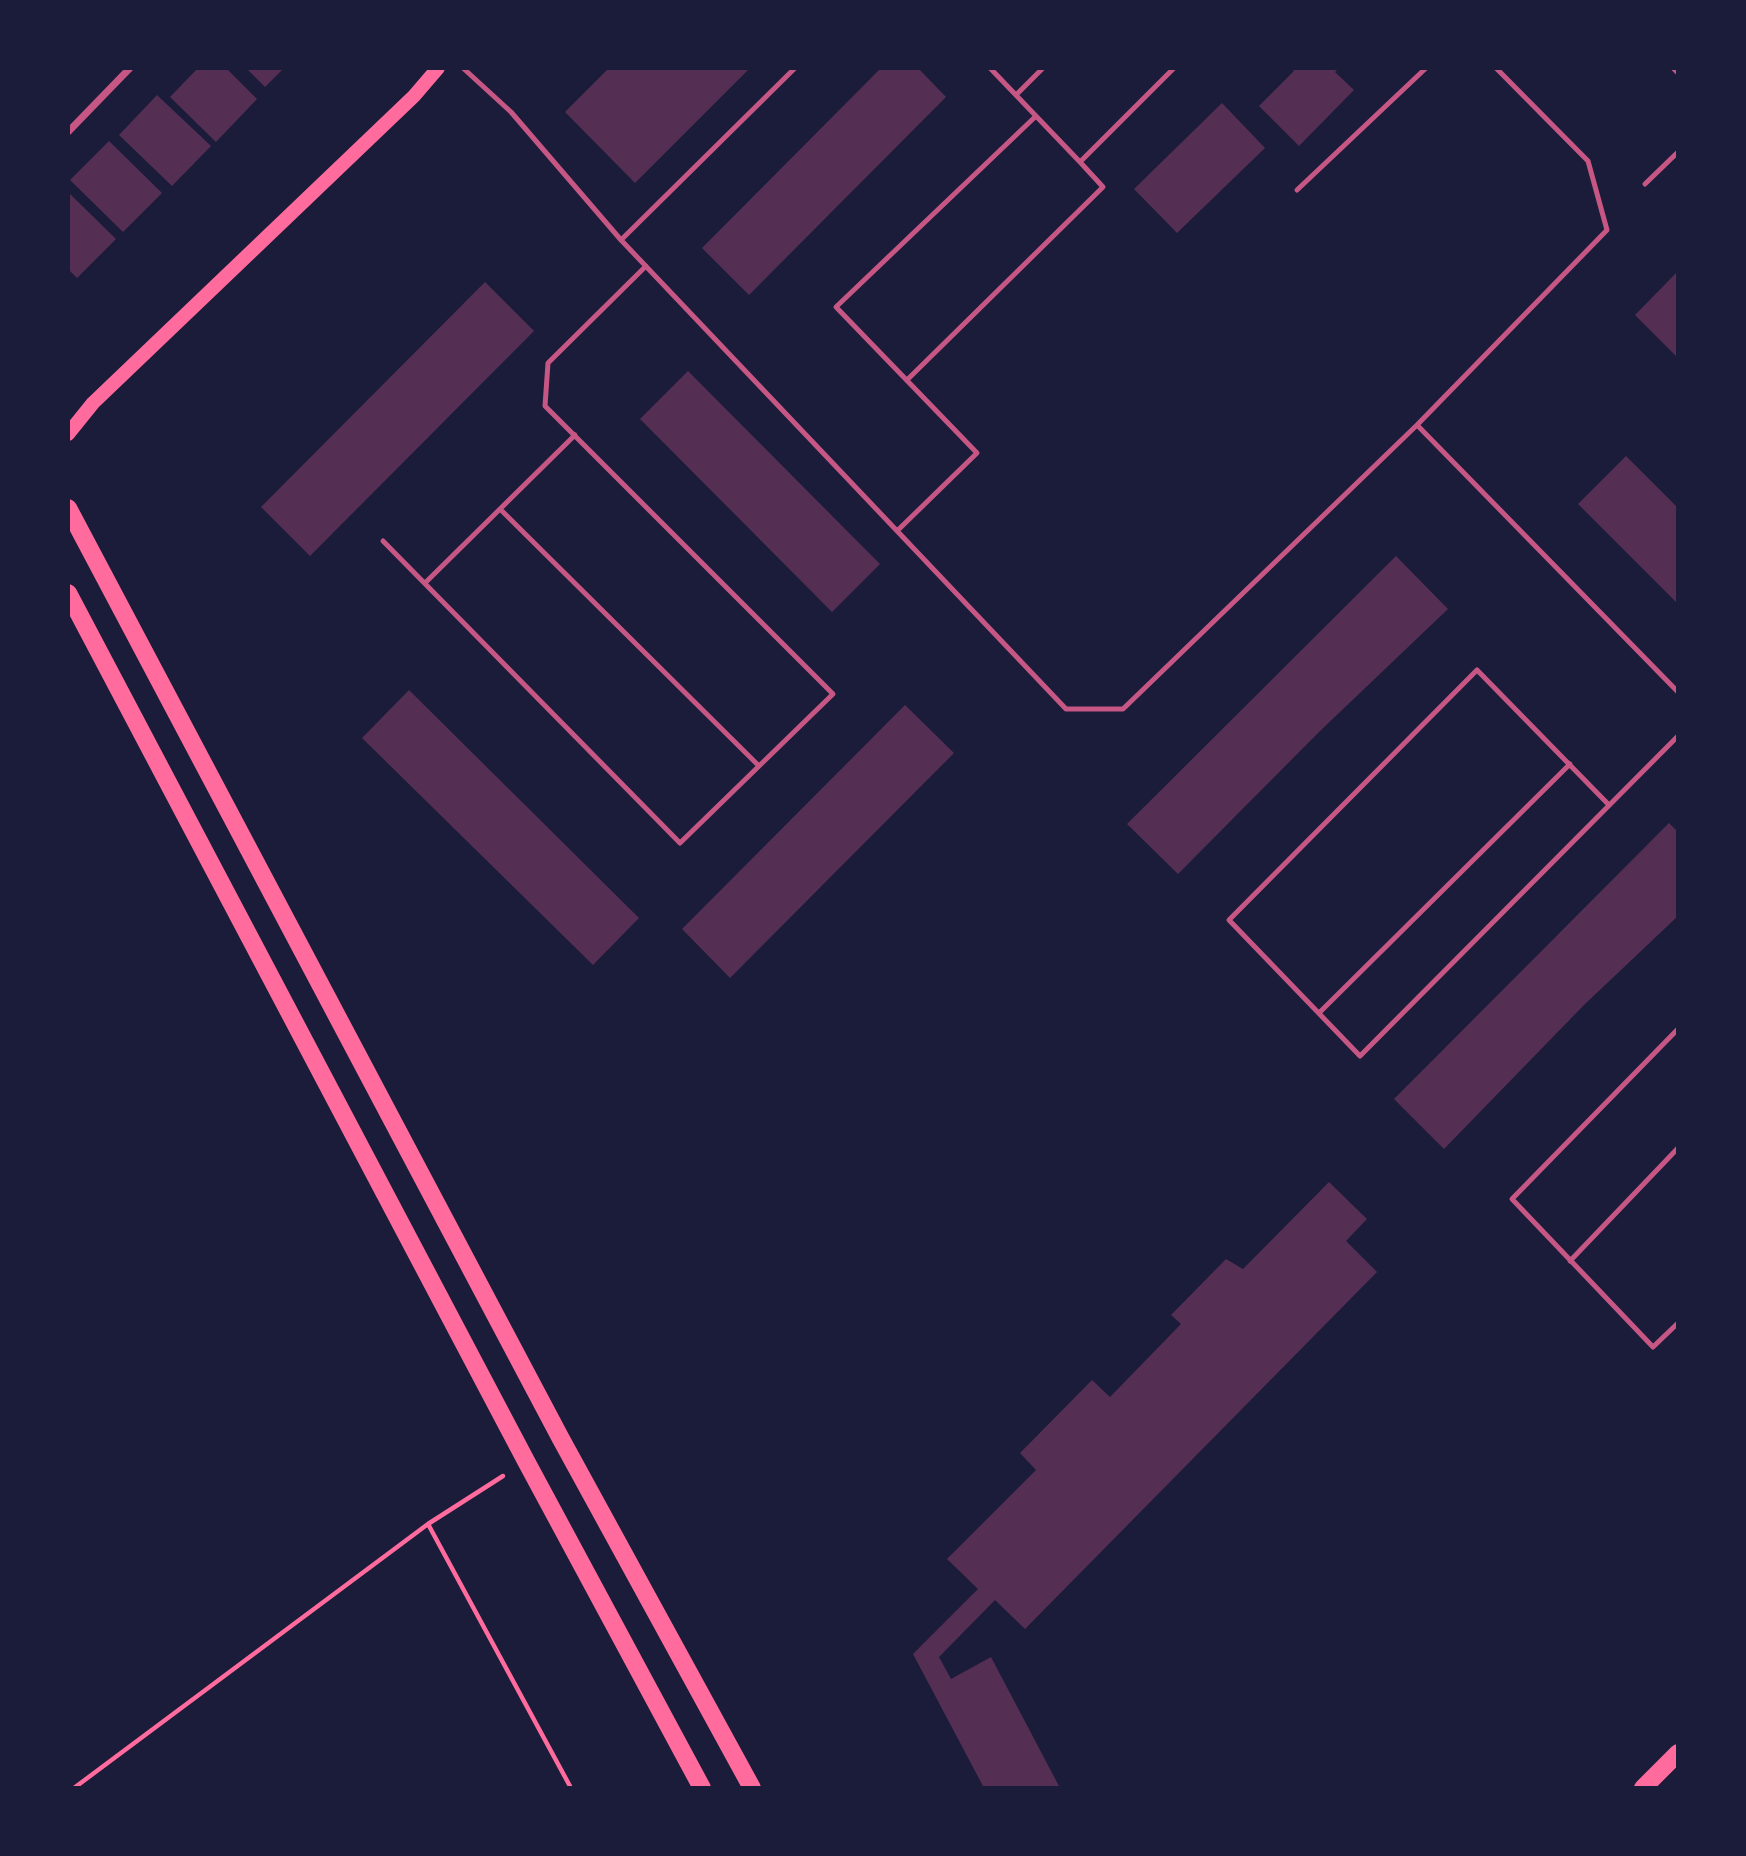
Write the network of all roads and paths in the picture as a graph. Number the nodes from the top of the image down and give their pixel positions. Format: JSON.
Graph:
{"nodes":[{"id":1,"x":130,"y":68,"type":"edge"},
{"id":2,"x":438,"y":68,"type":"edge"},
{"id":3,"x":463,"y":68,"type":"edge"},
{"id":4,"x":795,"y":68,"type":"edge"},
{"id":5,"x":990,"y":68,"type":"edge"},
{"id":6,"x":1043,"y":68,"type":"edge"},
{"id":7,"x":1174,"y":68,"type":"edge"},
{"id":8,"x":1426,"y":68,"type":"edge"},
{"id":9,"x":1496,"y":68,"type":"edge"},
{"id":10,"x":1673,"y":68,"type":"edge"},
{"id":11,"x":1678,"y":73,"type":"edge"},
{"id":12,"x":1016,"y":95,"type":"junction"},
{"id":13,"x":1036,"y":116,"type":"junction"},
{"id":14,"x":68,"y":132,"type":"edge"},
{"id":15,"x":1678,"y":152,"type":"edge"},
{"id":16,"x":1080,"y":162,"type":"junction"},
{"id":17,"x":1645,"y":184,"type":"dead end"},
{"id":18,"x":1297,"y":190,"type":"dead end"},
{"id":19,"x":621,"y":240,"type":"junction"},
{"id":20,"x":646,"y":266,"type":"junction"},
{"id":21,"x":908,"y":379,"type":"junction"},
{"id":22,"x":1416,"y":425,"type":"junction"},
{"id":23,"x":68,"y":434,"type":"edge"},
{"id":24,"x":575,"y":435,"type":"junction"},
{"id":25,"x":68,"y":508,"type":"edge"},
{"id":26,"x":500,"y":509,"type":"junction"},
{"id":27,"x":897,"y":531,"type":"junction"},
{"id":28,"x":383,"y":541,"type":"dead end"},
{"id":29,"x":425,"y":583,"type":"junction"},
{"id":30,"x":68,"y":593,"type":"edge"},
{"id":31,"x":1678,"y":692,"type":"edge"},
{"id":32,"x":1678,"y":736,"type":"edge"},
{"id":33,"x":1570,"y":764,"type":"junction"},
{"id":34,"x":759,"y":766,"type":"junction"},
{"id":35,"x":1609,"y":805,"type":"junction"},
{"id":36,"x":1319,"y":1013,"type":"junction"},
{"id":37,"x":1678,"y":1029,"type":"edge"},
{"id":38,"x":1678,"y":1148,"type":"edge"},
{"id":39,"x":1570,"y":1261,"type":"junction"},
{"id":40,"x":1678,"y":1323,"type":"edge"},
{"id":41,"x":526,"y":1461,"type":"junction"},
{"id":42,"x":428,"y":1524,"type":"junction"},
{"id":43,"x":1678,"y":1753,"type":"edge"},
{"id":44,"x":74,"y":1788,"type":"edge"},
{"id":45,"x":571,"y":1788,"type":"edge"},
{"id":46,"x":702,"y":1788,"type":"edge"},
{"id":47,"x":752,"y":1788,"type":"edge"},
{"id":48,"x":1643,"y":1788,"type":"edge"}],
"edges":[{"from":1,"to":14,"type":"street"},
{"from":2,"to":23,"type":"main road"},
{"from":3,"to":19,"type":"lane"},
{"from":4,"to":19,"type":"lane"},
{"from":5,"to":12,"type":"lane"},
{"from":6,"to":12,"type":"lane"},
{"from":7,"to":16,"type":"lane"},
{"from":8,"to":18,"type":"lane"},
{"from":9,"to":22,"type":"lane"},
{"from":10,"to":11,"type":"lane"},
{"from":12,"to":13,"type":"lane"},
{"from":13,"to":16,"type":"lane"},
{"from":13,"to":21,"type":"lane"},
{"from":15,"to":17,"type":"lane"},
{"from":16,"to":21,"type":"lane"},
{"from":19,"to":20,"type":"lane"},
{"from":20,"to":24,"type":"lane"},
{"from":20,"to":27,"type":"lane"},
{"from":21,"to":27,"type":"lane"},
{"from":22,"to":27,"type":"lane"},
{"from":22,"to":31,"type":"lane"},
{"from":24,"to":26,"type":"lane"},
{"from":24,"to":34,"type":"lane"},
{"from":25,"to":47,"type":"main road"},
{"from":26,"to":29,"type":"lane"},
{"from":26,"to":34,"type":"lane"},
{"from":28,"to":29,"type":"lane"},
{"from":29,"to":34,"type":"lane"},
{"from":30,"to":41,"type":"main road"},
{"from":32,"to":35,"type":"lane"},
{"from":33,"to":35,"type":"lane"},
{"from":33,"to":36,"type":"lane"},
{"from":33,"to":36,"type":"lane"},
{"from":35,"to":36,"type":"lane"},
{"from":37,"to":39,"type":"lane"},
{"from":38,"to":39,"type":"lane"},
{"from":39,"to":40,"type":"lane"},
{"from":41,"to":42,"type":"path"},
{"from":41,"to":46,"type":"main road"},
{"from":42,"to":44,"type":"path"},
{"from":42,"to":45,"type":"path"},
{"from":43,"to":48,"type":"main road"}]}
